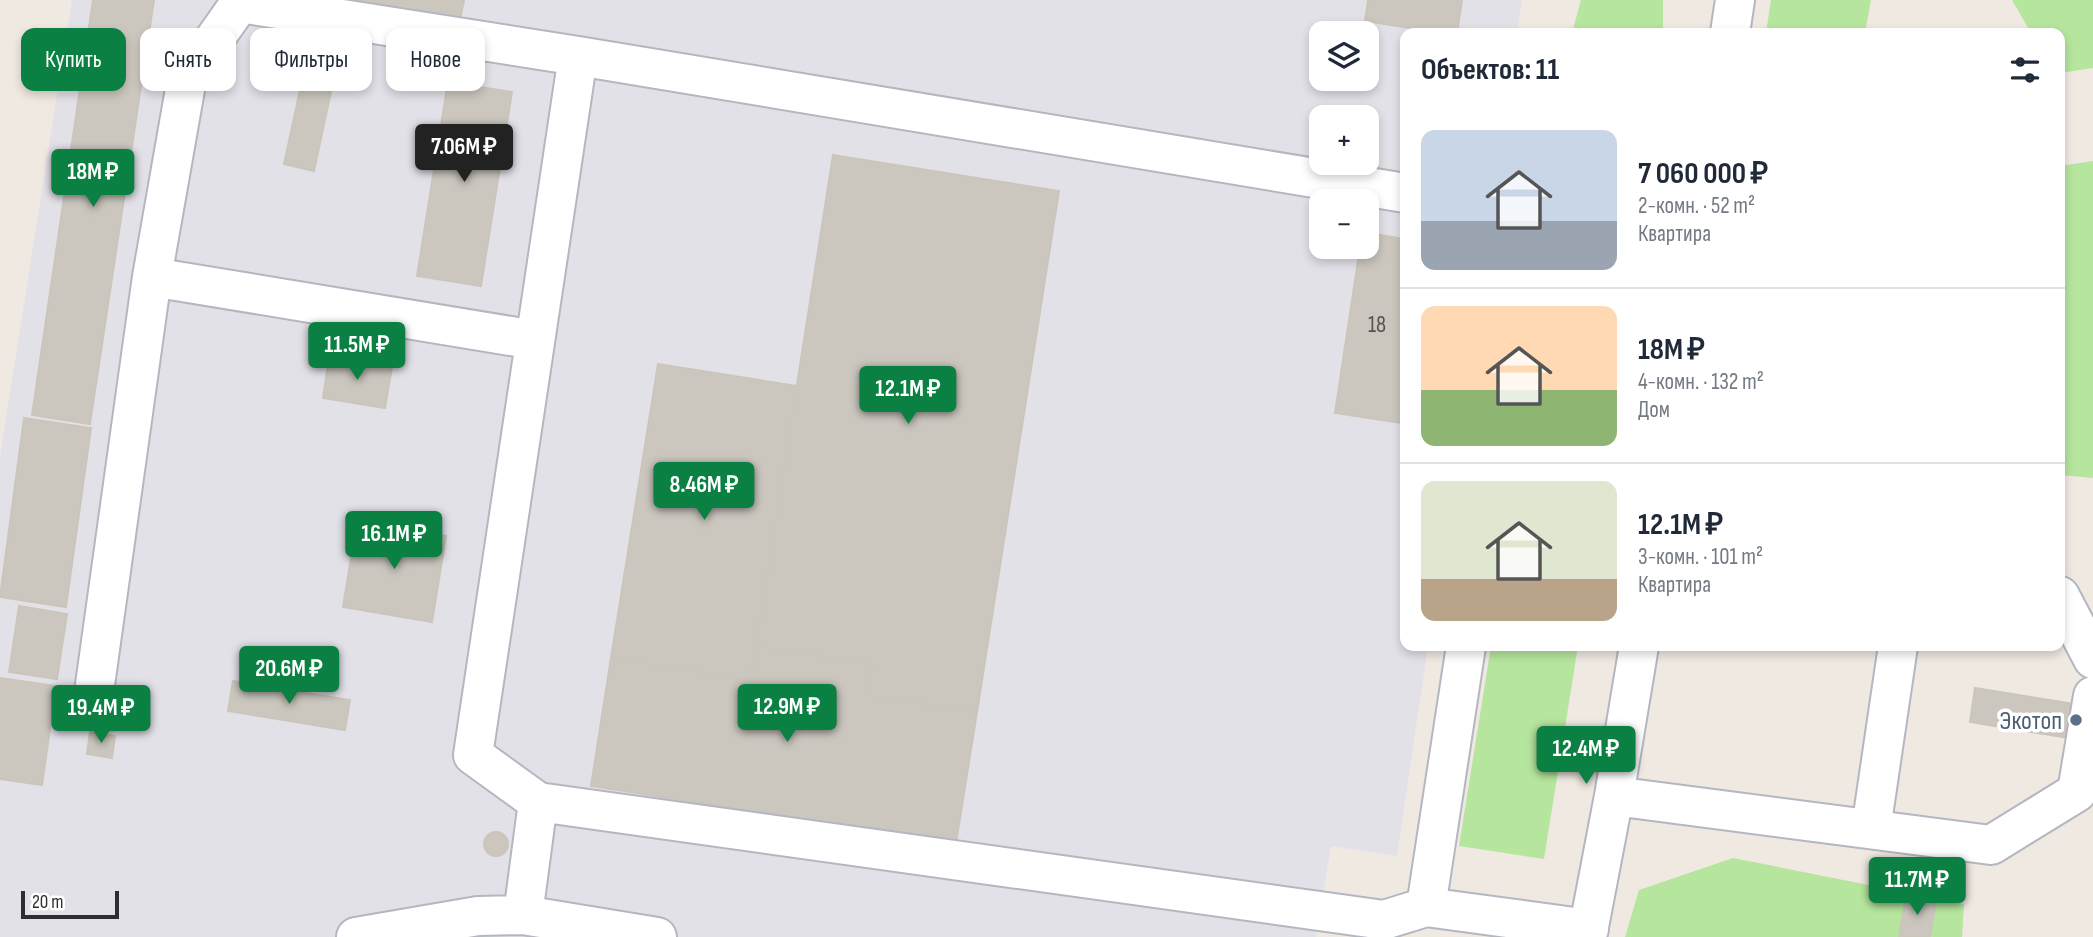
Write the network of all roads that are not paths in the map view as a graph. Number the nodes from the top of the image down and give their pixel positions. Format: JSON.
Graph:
{"nodes":[{"id":1,"x":1735,"y":0,"type":"edge"},
{"id":2,"x":1731,"y":28,"type":"edge"},
{"id":3,"x":578,"y":56,"type":"junction"},
{"id":4,"x":1400,"y":192,"type":"edge"},
{"id":5,"x":152,"y":277,"type":"junction"},
{"id":6,"x":535,"y":340,"type":"junction"},
{"id":7,"x":2065,"y":606,"type":"edge"},
{"id":8,"x":1465,"y":651,"type":"edge"},
{"id":9,"x":1638,"y":651,"type":"edge"},
{"id":10,"x":1897,"y":651,"type":"edge"},
{"id":11,"x":2093,"y":659,"type":"edge"},
{"id":12,"x":94,"y":692,"type":"dead end"},
{"id":13,"x":2093,"y":696,"type":"edge"},
{"id":14,"x":1614,"y":796,"type":"junction"},
{"id":15,"x":538,"y":802,"type":"junction"},
{"id":16,"x":1871,"y":829,"type":"junction"},
{"id":17,"x":1426,"y":907,"type":"junction"},
{"id":18,"x":523,"y":915,"type":"junction"},
{"id":19,"x":1460,"y":925,"type":"edge"},
{"id":20,"x":1588,"y":933,"type":"edge"},
{"id":21,"x":356,"y":937,"type":"edge"},
{"id":22,"x":657,"y":937,"type":"edge"}],
"edges":[{"from":1,"to":2,"type":"street"},
{"from":3,"to":4,"type":"street"},
{"from":3,"to":5,"type":"street"},
{"from":3,"to":6,"type":"street"},
{"from":5,"to":6,"type":"street"},
{"from":5,"to":12,"type":"street"},
{"from":6,"to":15,"type":"street"},
{"from":7,"to":11,"type":"street"},
{"from":8,"to":17,"type":"street"},
{"from":9,"to":14,"type":"street"},
{"from":10,"to":16,"type":"street"},
{"from":13,"to":16,"type":"street"},
{"from":14,"to":16,"type":"street"},
{"from":14,"to":20,"type":"street"},
{"from":15,"to":17,"type":"street"},
{"from":15,"to":18,"type":"street"},
{"from":17,"to":19,"type":"street"},
{"from":18,"to":21,"type":"street"},
{"from":18,"to":22,"type":"street"},
{"from":19,"to":20,"type":"street"}]}
